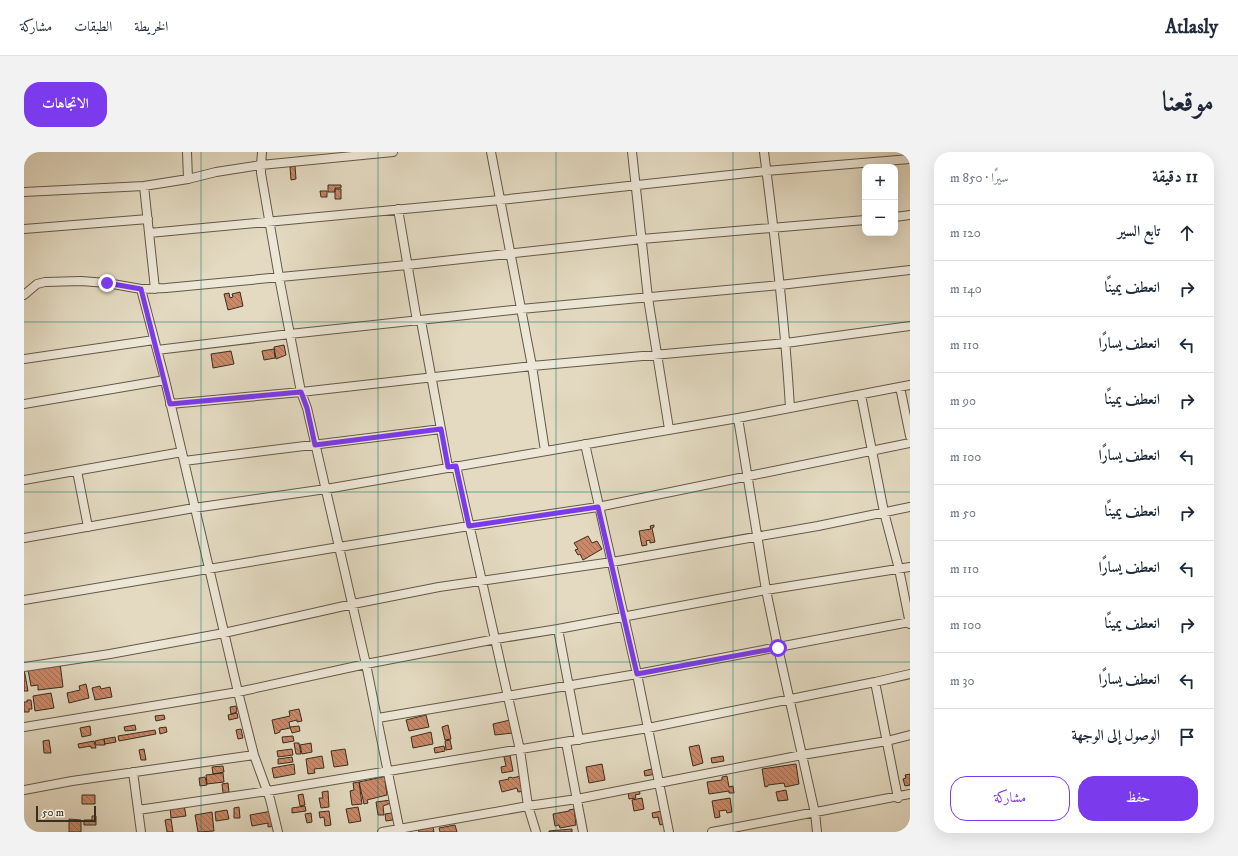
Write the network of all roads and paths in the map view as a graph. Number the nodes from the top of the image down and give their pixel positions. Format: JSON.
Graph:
{"nodes":[{"id":1,"x":187,"y":152,"type":"edge"},
{"id":2,"x":262,"y":152,"type":"edge"},
{"id":3,"x":393,"y":152,"type":"edge"},
{"id":4,"x":491,"y":152,"type":"edge"},
{"id":5,"x":632,"y":152,"type":"edge"},
{"id":6,"x":764,"y":152,"type":"edge"},
{"id":7,"x":910,"y":159,"type":"edge"},
{"id":8,"x":261,"y":165,"type":"junction"},
{"id":9,"x":766,"y":171,"type":"junction"},
{"id":10,"x":188,"y":179,"type":"junction"},
{"id":11,"x":636,"y":184,"type":"junction"},
{"id":12,"x":144,"y":186,"type":"junction"},
{"id":13,"x":24,"y":192,"type":"edge"},
{"id":14,"x":500,"y":200,"type":"junction"},
{"id":15,"x":398,"y":209,"type":"junction"},
{"id":16,"x":910,"y":215,"type":"edge"},
{"id":17,"x":898,"y":217,"type":"edge"},
{"id":18,"x":148,"y":219,"type":"junction"},
{"id":19,"x":862,"y":220,"type":"edge"},
{"id":20,"x":269,"y":221,"type":"junction"},
{"id":21,"x":774,"y":228,"type":"junction"},
{"id":22,"x":24,"y":229,"type":"edge"},
{"id":23,"x":149,"y":233,"type":"junction"},
{"id":24,"x":642,"y":239,"type":"junction"},
{"id":25,"x":510,"y":254,"type":"junction"},
{"id":26,"x":406,"y":265,"type":"junction"},
{"id":27,"x":910,"y":270,"type":"edge"},
{"id":28,"x":279,"y":277,"type":"junction"},
{"id":29,"x":780,"y":285,"type":"junction"},
{"id":30,"x":141,"y":289,"type":"junction"},
{"id":31,"x":156,"y":289,"type":"junction"},
{"id":32,"x":24,"y":295,"type":"edge"},
{"id":33,"x":648,"y":298,"type":"junction"},
{"id":34,"x":521,"y":309,"type":"junction"},
{"id":35,"x":419,"y":321,"type":"junction"},
{"id":36,"x":910,"y":326,"type":"edge"},
{"id":37,"x":290,"y":334,"type":"junction"},
{"id":38,"x":154,"y":340,"type":"junction"},
{"id":39,"x":786,"y":343,"type":"junction"},
{"id":40,"x":157,"y":350,"type":"junction"},
{"id":41,"x":657,"y":355,"type":"junction"},
{"id":42,"x":24,"y":359,"type":"edge"},
{"id":43,"x":532,"y":366,"type":"junction"},
{"id":44,"x":431,"y":377,"type":"junction"},
{"id":45,"x":165,"y":380,"type":"junction"},
{"id":46,"x":910,"y":385,"type":"edge"},
{"id":47,"x":900,"y":387,"type":"junction"},
{"id":48,"x":301,"y":392,"type":"junction"},
{"id":49,"x":861,"y":394,"type":"junction"},
{"id":50,"x":24,"y":404,"type":"edge"},
{"id":51,"x":170,"y":404,"type":"junction"},
{"id":52,"x":790,"y":408,"type":"junction"},
{"id":53,"x":738,"y":418,"type":"junction"},
{"id":54,"x":441,"y":429,"type":"junction"},
{"id":55,"x":669,"y":429,"type":"junction"},
{"id":56,"x":910,"y":436,"type":"edge"},
{"id":57,"x":585,"y":444,"type":"junction"},
{"id":58,"x":910,"y":444,"type":"edge"},
{"id":59,"x":315,"y":445,"type":"junction"},
{"id":60,"x":545,"y":451,"type":"junction"},
{"id":61,"x":873,"y":451,"type":"junction"},
{"id":62,"x":182,"y":452,"type":"junction"},
{"id":63,"x":184,"y":461,"type":"junction"},
{"id":64,"x":452,"y":467,"type":"junction"},
{"id":65,"x":77,"y":471,"type":"junction"},
{"id":66,"x":747,"y":476,"type":"junction"},
{"id":67,"x":24,"y":480,"type":"edge"},
{"id":68,"x":326,"y":489,"type":"junction"},
{"id":69,"x":598,"y":507,"type":"junction"},
{"id":70,"x":910,"y":507,"type":"edge"},
{"id":71,"x":194,"y":508,"type":"junction"},
{"id":72,"x":884,"y":512,"type":"junction"},
{"id":73,"x":469,"y":526,"type":"junction"},
{"id":74,"x":88,"y":527,"type":"junction"},
{"id":75,"x":758,"y":536,"type":"junction"},
{"id":76,"x":24,"y":538,"type":"edge"},
{"id":77,"x":339,"y":547,"type":"junction"},
{"id":78,"x":612,"y":562,"type":"junction"},
{"id":79,"x":910,"y":567,"type":"edge"},
{"id":80,"x":209,"y":569,"type":"junction"},
{"id":81,"x":899,"y":569,"type":"junction"},
{"id":82,"x":482,"y":580,"type":"junction"},
{"id":83,"x":766,"y":590,"type":"junction"},
{"id":84,"x":24,"y":600,"type":"edge"},
{"id":85,"x":352,"y":604,"type":"junction"},
{"id":86,"x":624,"y":617,"type":"junction"},
{"id":87,"x":910,"y":622,"type":"edge"},
{"id":88,"x":558,"y":629,"type":"junction"},
{"id":89,"x":224,"y":632,"type":"junction"},
{"id":90,"x":496,"y":640,"type":"junction"},
{"id":91,"x":778,"y":648,"type":"junction"},
{"id":92,"x":366,"y":664,"type":"junction"},
{"id":93,"x":24,"y":667,"type":"edge"},
{"id":94,"x":637,"y":674,"type":"junction"},
{"id":95,"x":910,"y":674,"type":"edge"},
{"id":96,"x":875,"y":682,"type":"junction"},
{"id":97,"x":568,"y":686,"type":"junction"},
{"id":98,"x":238,"y":692,"type":"junction"},
{"id":99,"x":508,"y":696,"type":"junction"},
{"id":100,"x":789,"y":699,"type":"junction"},
{"id":101,"x":378,"y":718,"type":"junction"},
{"id":102,"x":24,"y":727,"type":"edge"},
{"id":103,"x":648,"y":728,"type":"junction"},
{"id":104,"x":910,"y":735,"type":"edge"},
{"id":105,"x":579,"y":740,"type":"junction"},
{"id":106,"x":887,"y":741,"type":"junction"},
{"id":107,"x":566,"y":742,"type":"junction"},
{"id":108,"x":520,"y":750,"type":"junction"},
{"id":109,"x":254,"y":755,"type":"junction"},
{"id":110,"x":802,"y":755,"type":"junction"},
{"id":111,"x":133,"y":772,"type":"junction"},
{"id":112,"x":389,"y":772,"type":"junction"},
{"id":113,"x":660,"y":784,"type":"junction"},
{"id":114,"x":24,"y":790,"type":"edge"},
{"id":115,"x":268,"y":791,"type":"junction"},
{"id":116,"x":910,"y":794,"type":"edge"},
{"id":117,"x":898,"y":798,"type":"junction"},
{"id":118,"x":577,"y":799,"type":"junction"},
{"id":119,"x":528,"y":806,"type":"junction"},
{"id":120,"x":138,"y":810,"type":"junction"},
{"id":121,"x":815,"y":813,"type":"junction"},
{"id":122,"x":400,"y":830,"type":"edge"},
{"id":123,"x":141,"y":832,"type":"edge"},
{"id":124,"x":278,"y":832,"type":"edge"},
{"id":125,"x":382,"y":832,"type":"edge"},
{"id":126,"x":536,"y":832,"type":"edge"},
{"id":127,"x":583,"y":832,"type":"edge"},
{"id":128,"x":670,"y":832,"type":"edge"},
{"id":129,"x":712,"y":832,"type":"edge"},
{"id":130,"x":817,"y":832,"type":"edge"}],
"edges":[{"from":1,"to":10,"type":"street"},
{"from":2,"to":8,"type":"street"},
{"from":3,"to":8,"type":"street"},
{"from":4,"to":14,"type":"street"},
{"from":5,"to":11,"type":"street"},
{"from":6,"to":9,"type":"street"},
{"from":7,"to":9,"type":"street"},
{"from":8,"to":10,"type":"street"},
{"from":8,"to":20,"type":"street"},
{"from":9,"to":11,"type":"street"},
{"from":9,"to":21,"type":"street"},
{"from":10,"to":12,"type":"street"},
{"from":11,"to":14,"type":"street"},
{"from":11,"to":24,"type":"street"},
{"from":12,"to":13,"type":"street"},
{"from":12,"to":18,"type":"street"},
{"from":14,"to":15,"type":"street"},
{"from":14,"to":25,"type":"street"},
{"from":15,"to":20,"type":"street"},
{"from":15,"to":26,"type":"street"},
{"from":16,"to":17,"type":"street"},
{"from":18,"to":22,"type":"street"},
{"from":18,"to":23,"type":"street"},
{"from":19,"to":21,"type":"street"},
{"from":20,"to":23,"type":"street"},
{"from":20,"to":28,"type":"street"},
{"from":21,"to":24,"type":"street"},
{"from":21,"to":29,"type":"street"},
{"from":23,"to":31,"type":"street"},
{"from":24,"to":25,"type":"street"},
{"from":24,"to":33,"type":"street"},
{"from":25,"to":26,"type":"street"},
{"from":25,"to":34,"type":"street"},
{"from":26,"to":28,"type":"street"},
{"from":26,"to":35,"type":"street"},
{"from":27,"to":29,"type":"street"},
{"from":28,"to":31,"type":"street"},
{"from":28,"to":37,"type":"street"},
{"from":29,"to":33,"type":"street"},
{"from":29,"to":39,"type":"street"},
{"from":30,"to":31,"type":"street"},
{"from":30,"to":32,"type":"street"},
{"from":30,"to":38,"type":"street"},
{"from":33,"to":34,"type":"street"},
{"from":33,"to":41,"type":"street"},
{"from":34,"to":35,"type":"street"},
{"from":34,"to":43,"type":"street"},
{"from":35,"to":37,"type":"street"},
{"from":35,"to":44,"type":"street"},
{"from":36,"to":39,"type":"street"},
{"from":37,"to":40,"type":"street"},
{"from":37,"to":48,"type":"street"},
{"from":38,"to":40,"type":"street"},
{"from":38,"to":42,"type":"street"},
{"from":39,"to":41,"type":"street"},
{"from":39,"to":52,"type":"street"},
{"from":40,"to":45,"type":"street"},
{"from":41,"to":43,"type":"street"},
{"from":41,"to":55,"type":"street"},
{"from":43,"to":44,"type":"street"},
{"from":43,"to":60,"type":"street"},
{"from":44,"to":48,"type":"street"},
{"from":44,"to":54,"type":"street"},
{"from":45,"to":50,"type":"street"},
{"from":45,"to":51,"type":"street"},
{"from":46,"to":47,"type":"street"},
{"from":47,"to":49,"type":"street"},
{"from":47,"to":56,"type":"street"},
{"from":48,"to":51,"type":"street"},
{"from":48,"to":59,"type":"street"},
{"from":49,"to":52,"type":"street"},
{"from":49,"to":61,"type":"street"},
{"from":51,"to":62,"type":"street"},
{"from":52,"to":53,"type":"street"},
{"from":53,"to":55,"type":"street"},
{"from":53,"to":66,"type":"street"},
{"from":54,"to":59,"type":"street"},
{"from":54,"to":64,"type":"street"},
{"from":55,"to":57,"type":"street"},
{"from":57,"to":60,"type":"street"},
{"from":57,"to":69,"type":"street"},
{"from":58,"to":61,"type":"street"},
{"from":59,"to":63,"type":"street"},
{"from":59,"to":68,"type":"street"},
{"from":60,"to":64,"type":"street"},
{"from":61,"to":66,"type":"street"},
{"from":61,"to":72,"type":"street"},
{"from":62,"to":63,"type":"street"},
{"from":62,"to":65,"type":"street"},
{"from":63,"to":71,"type":"street"},
{"from":64,"to":68,"type":"street"},
{"from":64,"to":73,"type":"street"},
{"from":65,"to":67,"type":"street"},
{"from":65,"to":74,"type":"street"},
{"from":66,"to":69,"type":"street"},
{"from":66,"to":75,"type":"street"},
{"from":68,"to":71,"type":"street"},
{"from":68,"to":77,"type":"street"},
{"from":69,"to":73,"type":"street"},
{"from":69,"to":78,"type":"street"},
{"from":70,"to":72,"type":"street"},
{"from":71,"to":74,"type":"street"},
{"from":71,"to":80,"type":"street"},
{"from":72,"to":75,"type":"street"},
{"from":72,"to":81,"type":"street"},
{"from":73,"to":77,"type":"street"},
{"from":73,"to":82,"type":"street"},
{"from":74,"to":76,"type":"street"},
{"from":75,"to":78,"type":"street"},
{"from":75,"to":83,"type":"street"},
{"from":77,"to":80,"type":"street"},
{"from":77,"to":85,"type":"street"},
{"from":78,"to":82,"type":"street"},
{"from":78,"to":86,"type":"street"},
{"from":79,"to":81,"type":"street"},
{"from":80,"to":84,"type":"street"},
{"from":80,"to":89,"type":"street"},
{"from":81,"to":83,"type":"street"},
{"from":81,"to":87,"type":"street"},
{"from":82,"to":85,"type":"street"},
{"from":82,"to":90,"type":"street"},
{"from":83,"to":86,"type":"street"},
{"from":83,"to":91,"type":"street"},
{"from":85,"to":89,"type":"street"},
{"from":85,"to":92,"type":"street"},
{"from":86,"to":88,"type":"street"},
{"from":86,"to":94,"type":"street"},
{"from":87,"to":91,"type":"street"},
{"from":88,"to":90,"type":"street"},
{"from":88,"to":97,"type":"street"},
{"from":89,"to":93,"type":"street"},
{"from":89,"to":98,"type":"street"},
{"from":90,"to":92,"type":"street"},
{"from":90,"to":99,"type":"street"},
{"from":91,"to":94,"type":"street"},
{"from":91,"to":100,"type":"street"},
{"from":92,"to":98,"type":"street"},
{"from":92,"to":101,"type":"street"},
{"from":94,"to":97,"type":"street"},
{"from":94,"to":103,"type":"street"},
{"from":95,"to":96,"type":"street"},
{"from":96,"to":100,"type":"street"},
{"from":96,"to":106,"type":"street"},
{"from":97,"to":99,"type":"street"},
{"from":97,"to":105,"type":"street"},
{"from":98,"to":102,"type":"street"},
{"from":98,"to":109,"type":"street"},
{"from":99,"to":101,"type":"street"},
{"from":99,"to":108,"type":"street"},
{"from":100,"to":103,"type":"street"},
{"from":100,"to":110,"type":"street"},
{"from":101,"to":112,"type":"street"},
{"from":103,"to":105,"type":"street"},
{"from":103,"to":113,"type":"street"},
{"from":104,"to":106,"type":"street"},
{"from":105,"to":107,"type":"street"},
{"from":106,"to":110,"type":"street"},
{"from":106,"to":117,"type":"street"},
{"from":107,"to":108,"type":"street"},
{"from":107,"to":118,"type":"street"},
{"from":108,"to":112,"type":"street"},
{"from":108,"to":119,"type":"street"},
{"from":109,"to":111,"type":"street"},
{"from":109,"to":115,"type":"street"},
{"from":110,"to":113,"type":"street"},
{"from":110,"to":121,"type":"street"},
{"from":111,"to":114,"type":"street"},
{"from":111,"to":120,"type":"street"},
{"from":112,"to":115,"type":"street"},
{"from":112,"to":122,"type":"street"},
{"from":113,"to":118,"type":"street"},
{"from":113,"to":128,"type":"street"},
{"from":115,"to":120,"type":"street"},
{"from":115,"to":124,"type":"street"},
{"from":116,"to":117,"type":"street"},
{"from":117,"to":121,"type":"street"},
{"from":118,"to":119,"type":"street"},
{"from":118,"to":127,"type":"street"},
{"from":119,"to":122,"type":"street"},
{"from":119,"to":126,"type":"street"},
{"from":120,"to":123,"type":"street"},
{"from":121,"to":129,"type":"street"},
{"from":121,"to":130,"type":"street"},
{"from":122,"to":125,"type":"street"}]}
